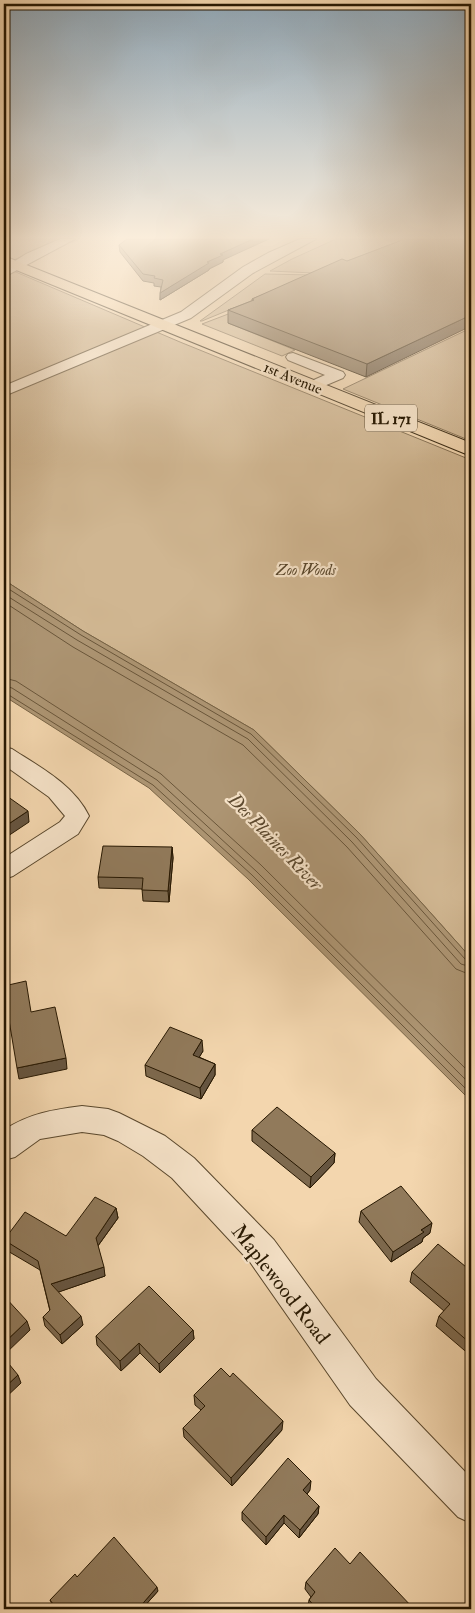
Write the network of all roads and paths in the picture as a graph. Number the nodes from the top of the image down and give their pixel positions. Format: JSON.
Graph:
{"nodes":[{"id":1,"x":134,"y":314,"type":"edge"},
{"id":2,"x":187,"y":314,"type":"edge"},
{"id":3,"x":164,"y":326,"type":"junction"},
{"id":4,"x":293,"y":358,"type":"dead end"},
{"id":5,"x":312,"y":386,"type":"junction"},
{"id":6,"x":4,"y":391,"type":"edge"},
{"id":7,"x":471,"y":450,"type":"edge"},
{"id":8,"x":4,"y":754,"type":"edge"},
{"id":9,"x":4,"y":870,"type":"edge"},
{"id":10,"x":4,"y":1147,"type":"edge"},
{"id":11,"x":471,"y":1504,"type":"edge"}],
"edges":[{"from":1,"to":3,"type":"main road","name":"1st Avenue","number":"IL 171"},
{"from":2,"to":3,"type":"street"},
{"from":3,"to":5,"type":"main road","name":"1st Avenue","number":"IL 171"},
{"from":3,"to":6,"type":"street"},
{"from":4,"to":5,"type":"street"},
{"from":5,"to":7,"type":"main road","name":"1st Avenue","number":"IL 171"},
{"from":8,"to":9,"type":"street"},
{"from":10,"to":11,"type":"street","name":"Maplewood Road"}]}
